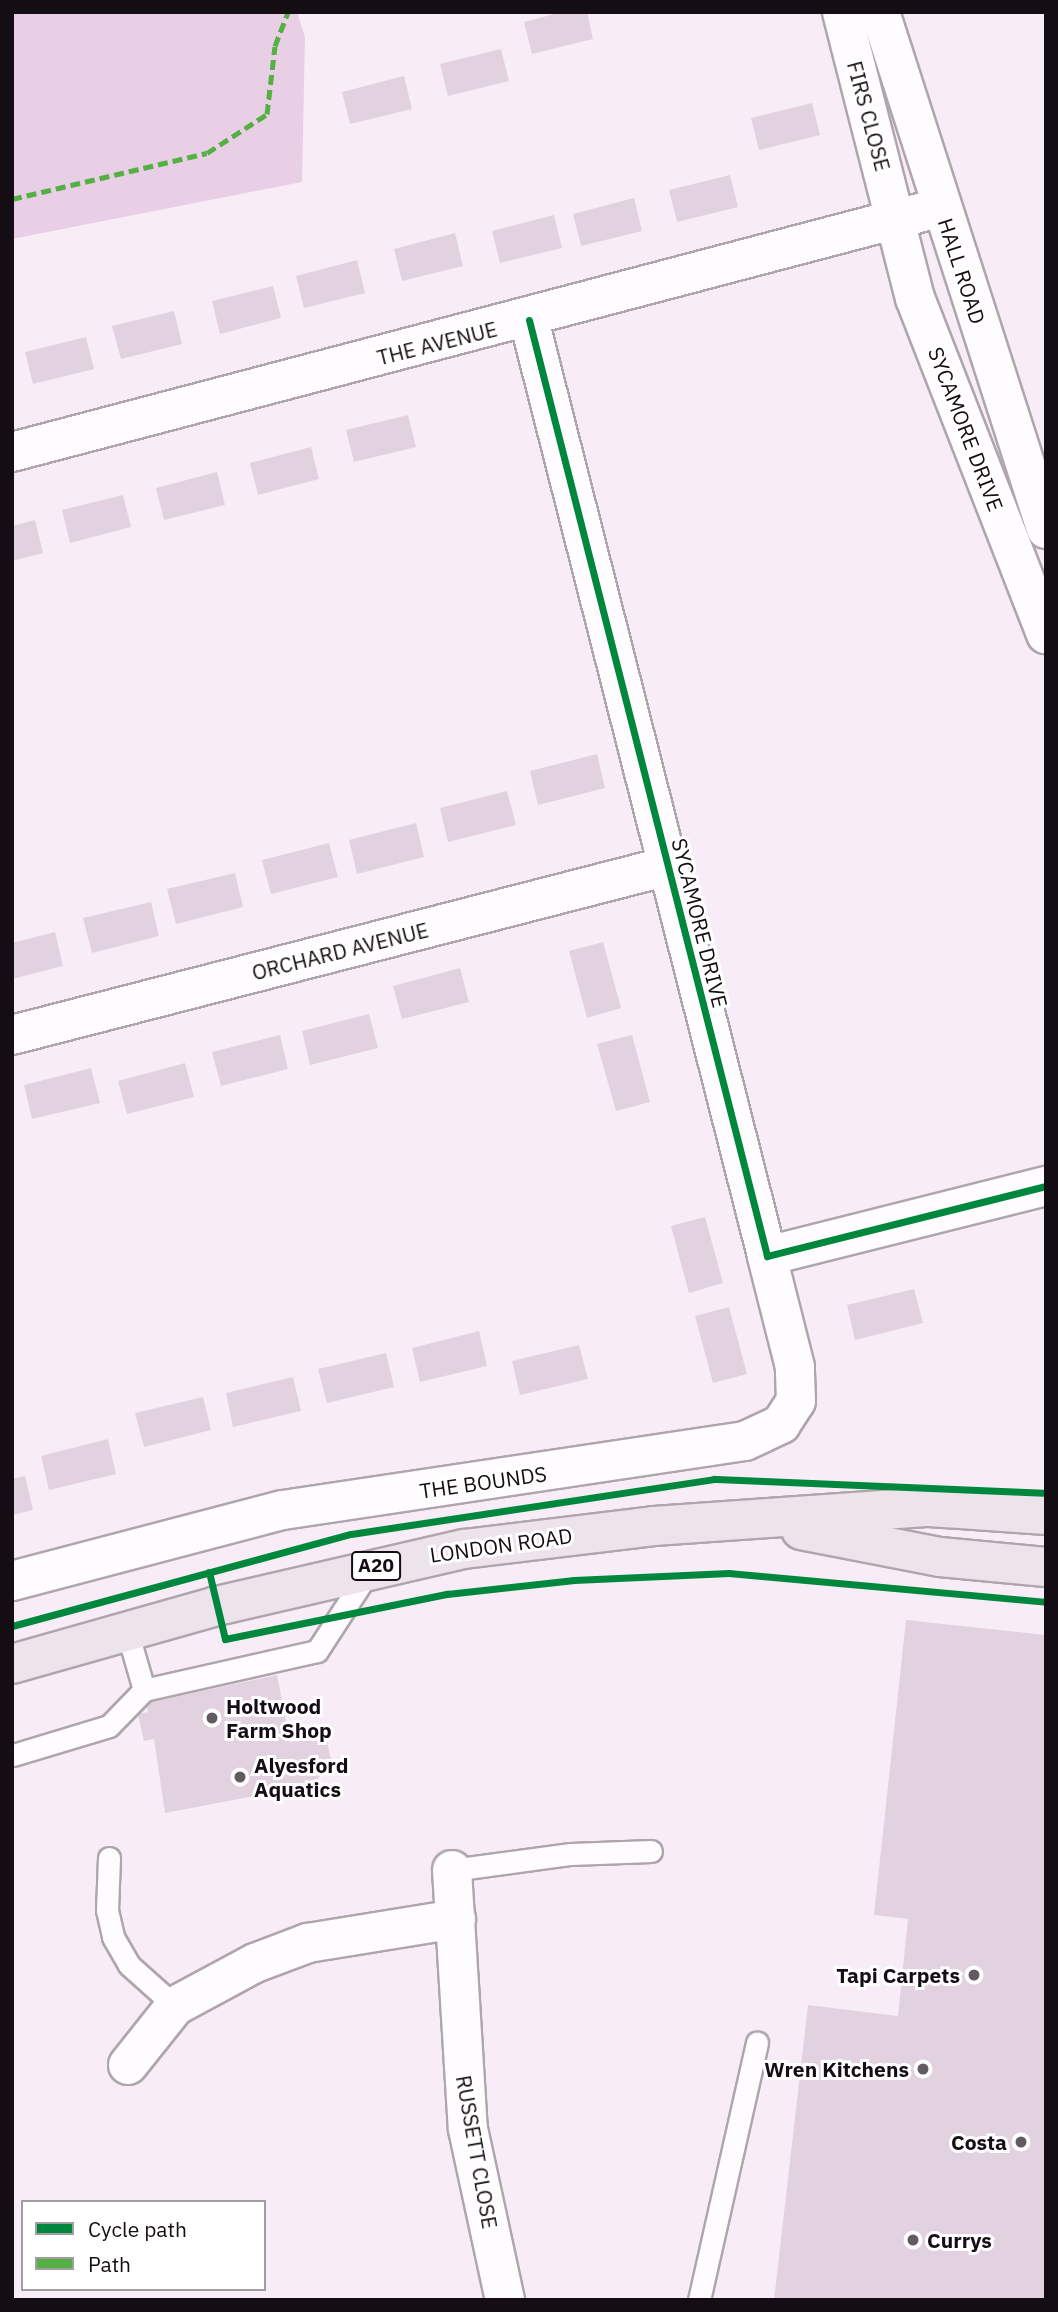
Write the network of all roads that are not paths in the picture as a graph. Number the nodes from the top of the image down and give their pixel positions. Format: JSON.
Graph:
{"nodes":[{"id":1,"x":842,"y":12,"type":"edge"},
{"id":2,"x":880,"y":12,"type":"edge"},
{"id":3,"x":942,"y":207,"type":"junction"},
{"id":4,"x":896,"y":219,"type":"junction"},
{"id":5,"x":529,"y":320,"type":"junction"},
{"id":6,"x":12,"y":452,"type":"edge"},
{"id":7,"x":1046,"y":529,"type":"edge"},
{"id":8,"x":1046,"y":634,"type":"edge"},
{"id":9,"x":668,"y":866,"type":"junction"},
{"id":10,"x":12,"y":1035,"type":"edge"},
{"id":11,"x":1046,"y":1186,"type":"edge"},
{"id":12,"x":767,"y":1256,"type":"junction"},
{"id":13,"x":1046,"y":1514,"type":"edge"},
{"id":14,"x":750,"y":1520,"type":"junction"},
{"id":15,"x":372,"y":1567,"type":"junction"},
{"id":16,"x":1046,"y":1567,"type":"edge"},
{"id":17,"x":12,"y":1581,"type":"edge"},
{"id":18,"x":127,"y":1631,"type":"junction"},
{"id":19,"x":12,"y":1664,"type":"edge"},
{"id":20,"x":144,"y":1690,"type":"junction"},
{"id":21,"x":13,"y":1755,"type":"edge"},
{"id":22,"x":651,"y":1850,"type":"dead end"},
{"id":23,"x":109,"y":1858,"type":"dead end"},
{"id":24,"x":452,"y":1870,"type":"joint"},
{"id":25,"x":456,"y":1919,"type":"junction"},
{"id":26,"x":175,"y":2006,"type":"junction"},
{"id":27,"x":757,"y":2042,"type":"dead end"},
{"id":28,"x":128,"y":2065,"type":"dead end"},
{"id":29,"x":505,"y":2300,"type":"edge"},
{"id":30,"x":699,"y":2300,"type":"edge"}],
"edges":[{"from":1,"to":4,"type":"street","name":"FIRS CLOSE"},
{"from":2,"to":3,"type":"street","name":"HALL ROAD"},
{"from":3,"to":4,"type":"street","name":"THE AVENUE"},
{"from":3,"to":7,"type":"street","name":"HALL ROAD"},
{"from":4,"to":5,"type":"street","name":"THE AVENUE"},
{"from":4,"to":8,"type":"street","name":"SYCAMORE DRIVE"},
{"from":5,"to":6,"type":"street","name":"THE AVENUE"},
{"from":5,"to":9,"type":"street","name":"SYCAMORE DRIVE"},
{"from":9,"to":10,"type":"street","name":"ORCHARD AVENUE"},
{"from":9,"to":12,"type":"street","name":"SYCAMORE DRIVE"},
{"from":11,"to":12,"type":"street"},
{"from":12,"to":17,"type":"street","name":"THE BOUNDS"},
{"from":13,"to":14,"type":"main road","name":"LONDON ROAD","number":"A20"},
{"from":14,"to":15,"type":"main road","name":"LONDON ROAD","number":"A20"},
{"from":14,"to":16,"type":"main road","name":"LONDON ROAD","number":"A20"},
{"from":15,"to":18,"type":"main road","name":"LONDON ROAD","number":"A20"},
{"from":15,"to":20,"type":"lane"},
{"from":18,"to":19,"type":"main road","name":"LONDON ROAD","number":"A20"},
{"from":18,"to":20,"type":"lane"},
{"from":20,"to":21,"type":"lane"},
{"from":22,"to":24,"type":"lane"},
{"from":23,"to":26,"type":"lane"},
{"from":24,"to":25,"type":"street","name":"RUSSETT CLOSE"},
{"from":25,"to":26,"type":"street"},
{"from":25,"to":29,"type":"street","name":"RUSSETT CLOSE"},
{"from":26,"to":28,"type":"street"},
{"from":27,"to":30,"type":"lane"}]}
